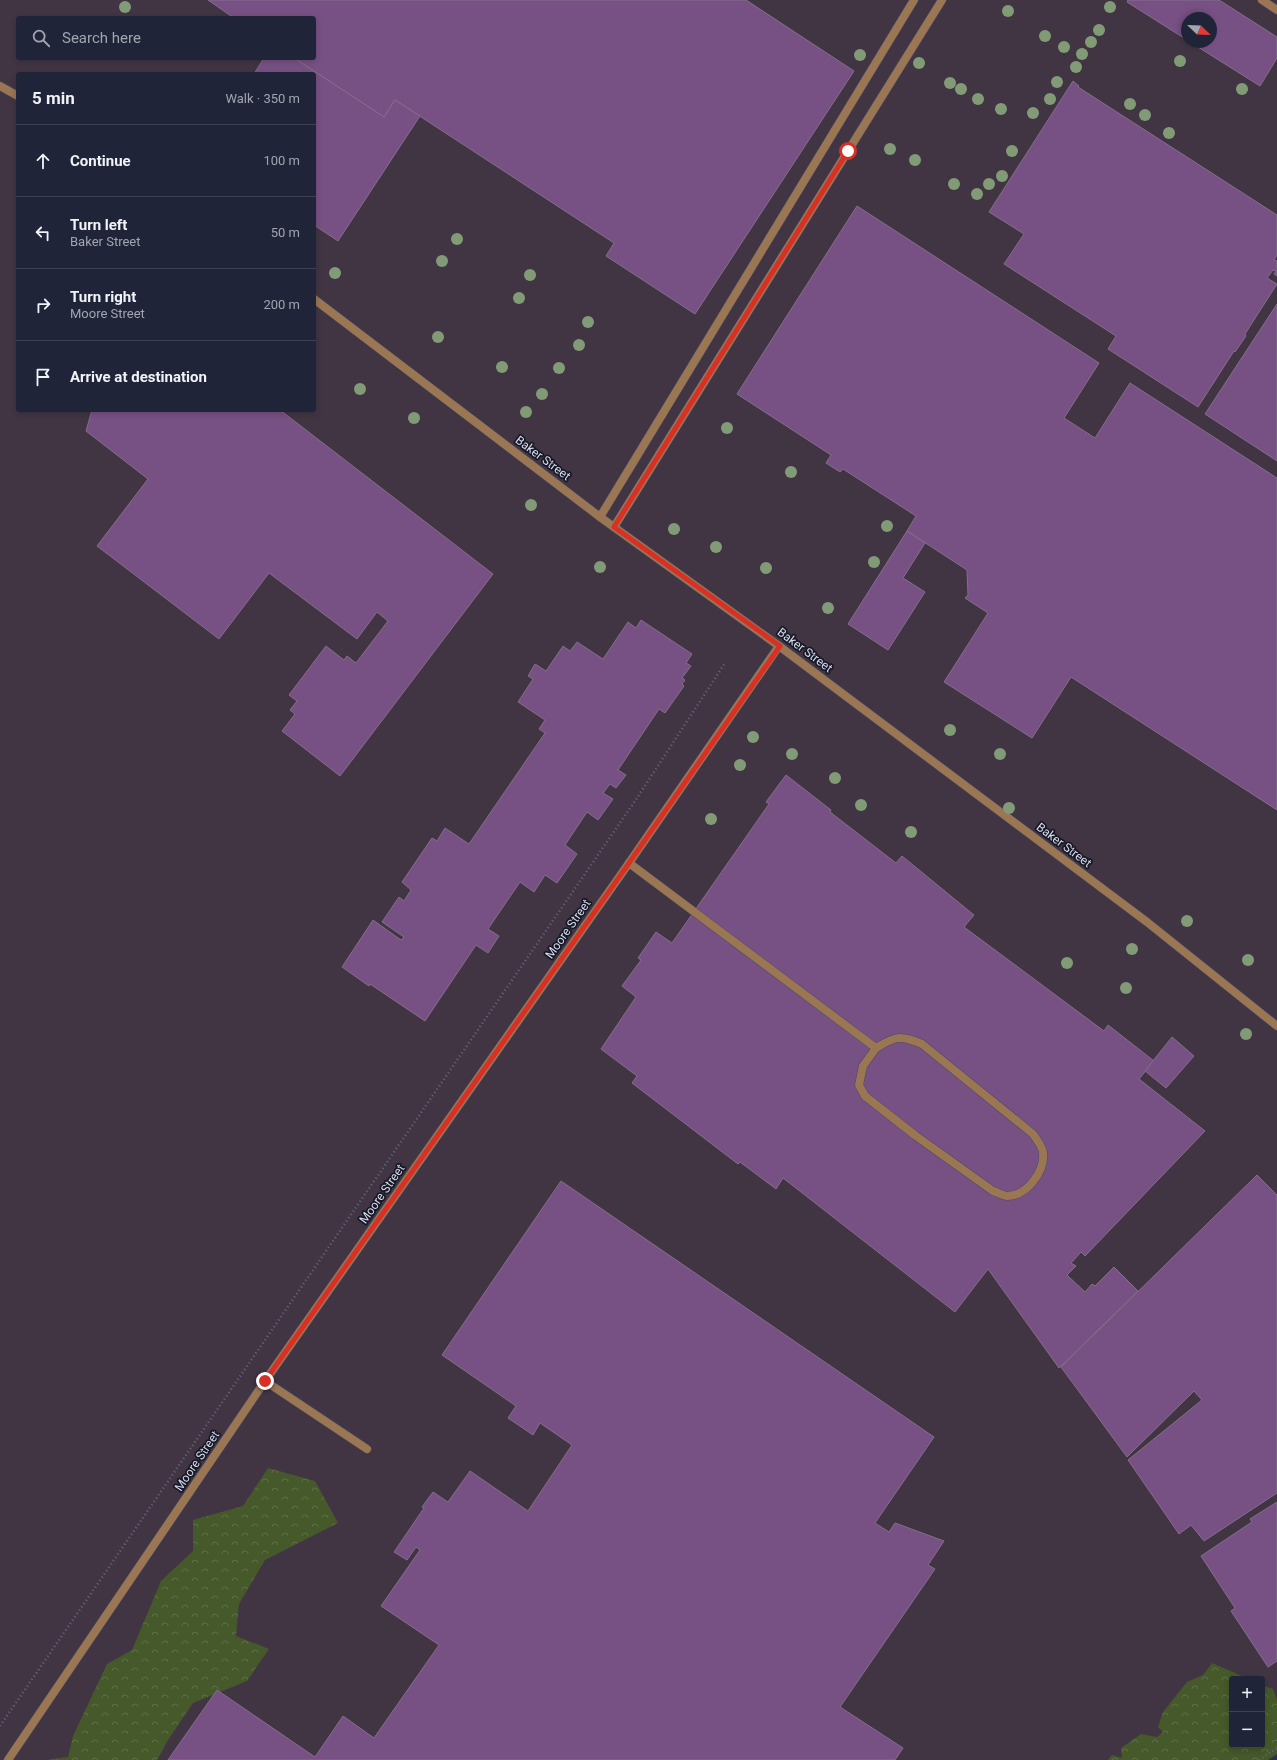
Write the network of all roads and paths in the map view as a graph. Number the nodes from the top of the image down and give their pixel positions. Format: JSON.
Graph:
{"nodes":[{"id":1,"x":914,"y":0,"type":"edge"},
{"id":2,"x":942,"y":0,"type":"edge"},
{"id":3,"x":1262,"y":0,"type":"edge"},
{"id":4,"x":1277,"y":10,"type":"edge"},
{"id":5,"x":0,"y":86,"type":"edge"},
{"id":6,"x":16,"y":95,"type":"edge"},
{"id":7,"x":316,"y":300,"type":"edge"},
{"id":8,"x":600,"y":517,"type":"junction"},
{"id":9,"x":614,"y":527,"type":"junction"},
{"id":10,"x":780,"y":646,"type":"junction"},
{"id":11,"x":725,"y":663,"type":"dead end"},
{"id":12,"x":629,"y":863,"type":"junction"},
{"id":13,"x":1277,"y":1026,"type":"edge"},
{"id":14,"x":876,"y":1048,"type":"junction"},
{"id":15,"x":265,"y":1381,"type":"junction"},
{"id":16,"x":367,"y":1449,"type":"dead end"},
{"id":17,"x":0,"y":1726,"type":"edge"},
{"id":18,"x":1277,"y":1748,"type":"edge"},
{"id":19,"x":8,"y":1760,"type":"edge"},
{"id":20,"x":1259,"y":1760,"type":"edge"}],
"edges":[{"from":1,"to":8,"type":"street"},
{"from":2,"to":9,"type":"street"},
{"from":3,"to":4,"type":"street"},
{"from":5,"to":6,"type":"street"},
{"from":7,"to":8,"type":"street","name":"Baker Street"},
{"from":8,"to":9,"type":"street","name":"Baker Street"},
{"from":9,"to":10,"type":"street","name":"Baker Street"},
{"from":10,"to":12,"type":"street","name":"Moore Street"},
{"from":10,"to":13,"type":"street","name":"Baker Street"},
{"from":11,"to":17,"type":"path"},
{"from":12,"to":14,"type":"street"},
{"from":12,"to":15,"type":"street","name":"Moore Street"},
{"from":14,"to":14,"type":"street"},
{"from":15,"to":16,"type":"street"},
{"from":15,"to":19,"type":"street","name":"Moore Street"},
{"from":18,"to":20,"type":"path"}]}
